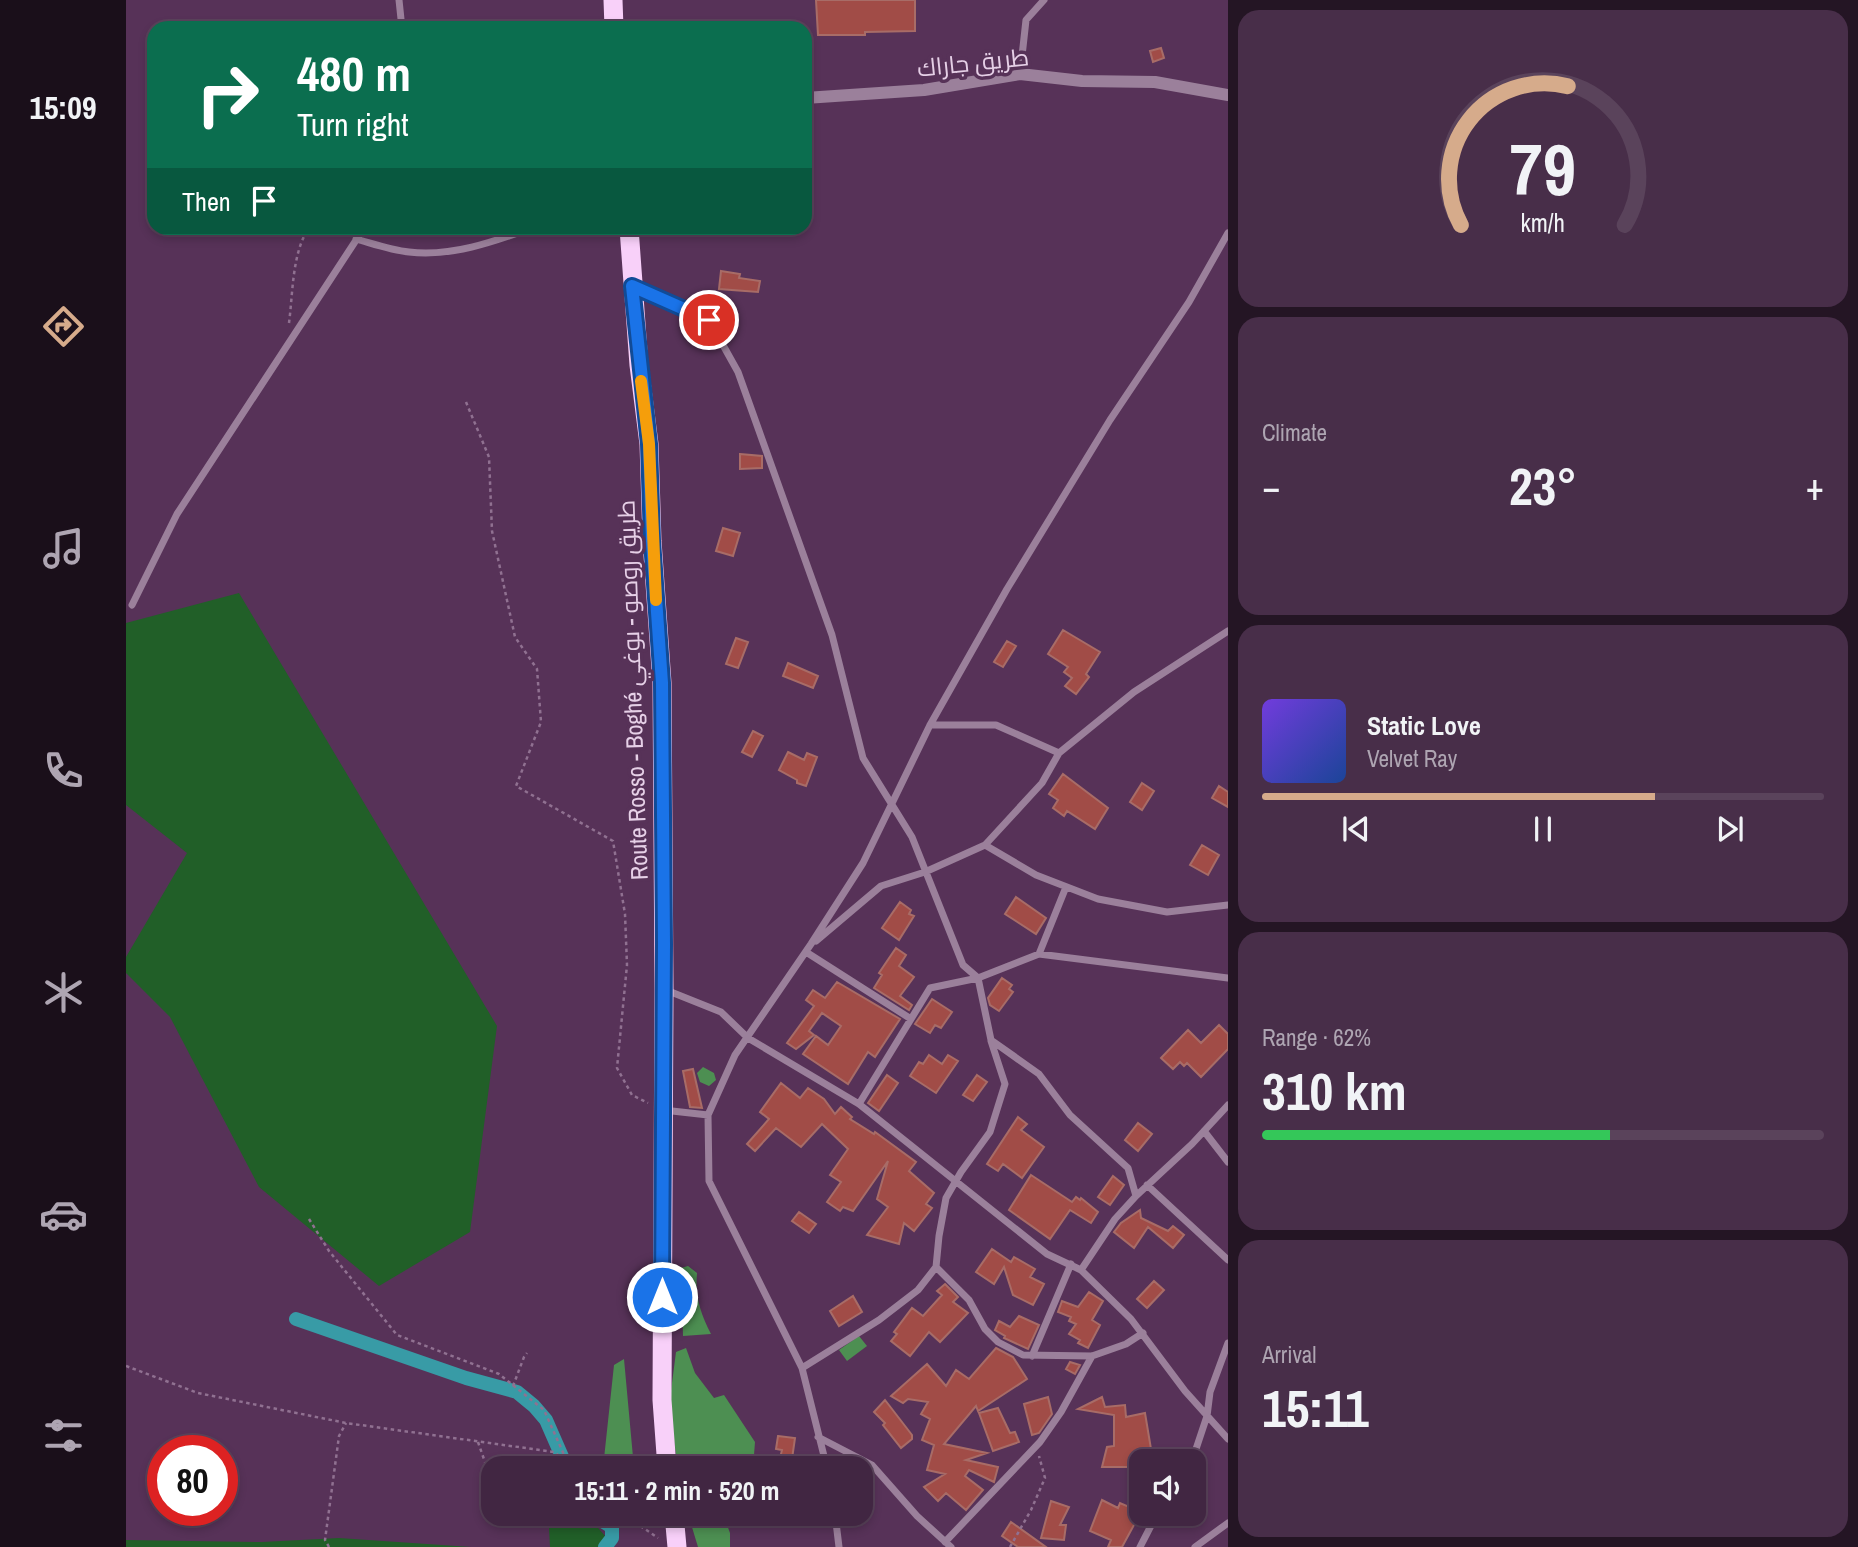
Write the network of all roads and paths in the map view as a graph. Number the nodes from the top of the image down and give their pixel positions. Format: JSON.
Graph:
{"nodes":[{"id":1,"x":399,"y":0,"type":"edge"},
{"id":2,"x":612,"y":0,"type":"edge"},
{"id":3,"x":1044,"y":0,"type":"edge"},
{"id":4,"x":401,"y":19,"type":"dead end"},
{"id":5,"x":614,"y":21,"type":"edge"},
{"id":6,"x":1020,"y":74,"type":"junction"},
{"id":7,"x":1228,"y":95,"type":"edge"},
{"id":8,"x":812,"y":97,"type":"edge"},
{"id":9,"x":1228,"y":233,"type":"edge"},
{"id":10,"x":304,"y":235,"type":"edge"},
{"id":11,"x":359,"y":235,"type":"edge"},
{"id":12,"x":510,"y":235,"type":"edge"},
{"id":13,"x":629,"y":235,"type":"edge"},
{"id":14,"x":356,"y":239,"type":"junction"},
{"id":15,"x":631,"y":278,"type":"junction"},
{"id":16,"x":286,"y":345,"type":"junction"},
{"id":17,"x":466,"y":402,"type":"dead end"},
{"id":18,"x":132,"y":605,"type":"dead end"},
{"id":19,"x":1228,"y":631,"type":"edge"},
{"id":20,"x":930,"y":724,"type":"junction"},
{"id":21,"x":1059,"y":753,"type":"junction"},
{"id":22,"x":891,"y":804,"type":"junction"},
{"id":23,"x":985,"y":845,"type":"junction"},
{"id":24,"x":925,"y":872,"type":"junction"},
{"id":25,"x":1066,"y":887,"type":"junction"},
{"id":26,"x":1228,"y":905,"type":"edge"},
{"id":27,"x":811,"y":944,"type":"junction"},
{"id":28,"x":806,"y":952,"type":"junction"},
{"id":29,"x":1039,"y":954,"type":"junction"},
{"id":30,"x":978,"y":978,"type":"junction"},
{"id":31,"x":1228,"y":978,"type":"edge"},
{"id":32,"x":664,"y":989,"type":"junction"},
{"id":33,"x":911,"y":1019,"type":"junction"},
{"id":34,"x":748,"y":1038,"type":"junction"},
{"id":35,"x":990,"y":1040,"type":"junction"},
{"id":36,"x":859,"y":1104,"type":"junction"},
{"id":37,"x":1228,"y":1105,"type":"edge"},
{"id":38,"x":663,"y":1110,"type":"junction"},
{"id":39,"x":708,"y":1115,"type":"junction"},
{"id":40,"x":1204,"y":1131,"type":"junction"},
{"id":41,"x":1228,"y":1162,"type":"edge"},
{"id":42,"x":956,"y":1183,"type":"junction"},
{"id":43,"x":1147,"y":1185,"type":"junction"},
{"id":44,"x":1136,"y":1196,"type":"junction"},
{"id":45,"x":309,"y":1219,"type":"dead end"},
{"id":46,"x":1228,"y":1260,"type":"edge"},
{"id":47,"x":1071,"y":1264,"type":"junction"},
{"id":48,"x":936,"y":1267,"type":"junction"},
{"id":49,"x":1081,"y":1270,"type":"junction"},
{"id":50,"x":1143,"y":1333,"type":"junction"},
{"id":51,"x":1228,"y":1343,"type":"edge"},
{"id":52,"x":527,"y":1353,"type":"dead end"},
{"id":53,"x":1032,"y":1356,"type":"junction"},
{"id":54,"x":1092,"y":1356,"type":"junction"},
{"id":55,"x":126,"y":1366,"type":"edge"},
{"id":56,"x":802,"y":1368,"type":"junction"},
{"id":57,"x":513,"y":1386,"type":"junction"},
{"id":58,"x":1208,"y":1416,"type":"junction"},
{"id":59,"x":346,"y":1423,"type":"junction"},
{"id":60,"x":818,"y":1437,"type":"junction"},
{"id":61,"x":1228,"y":1439,"type":"edge"},
{"id":62,"x":478,"y":1442,"type":"junction"},
{"id":63,"x":1037,"y":1446,"type":"junction"},
{"id":64,"x":1196,"y":1449,"type":"edge"},
{"id":65,"x":483,"y":1456,"type":"edge"},
{"id":66,"x":558,"y":1456,"type":"edge"},
{"id":67,"x":564,"y":1456,"type":"edge"},
{"id":68,"x":666,"y":1456,"type":"edge"},
{"id":69,"x":824,"y":1456,"type":"edge"},
{"id":70,"x":1228,"y":1523,"type":"edge"},
{"id":71,"x":642,"y":1526,"type":"edge"},
{"id":72,"x":836,"y":1526,"type":"edge"},
{"id":73,"x":1151,"y":1526,"type":"edge"},
{"id":74,"x":668,"y":1543,"type":"edge"},
{"id":75,"x":948,"y":1544,"type":"edge"},
{"id":76,"x":330,"y":1547,"type":"edge"},
{"id":77,"x":839,"y":1547,"type":"edge"},
{"id":78,"x":1010,"y":1547,"type":"edge"},
{"id":79,"x":1140,"y":1547,"type":"edge"},
{"id":80,"x":1195,"y":1547,"type":"edge"}],
"edges":[{"from":1,"to":4,"type":"street"},
{"from":2,"to":5,"type":"highway"},
{"from":3,"to":6,"type":"street"},
{"from":6,"to":7,"type":"street","name":"طريق جاراك"},
{"from":6,"to":8,"type":"street","name":"طريق جاراك"},
{"from":9,"to":20,"type":"street"},
{"from":10,"to":16,"type":"path"},
{"from":11,"to":14,"type":"street"},
{"from":12,"to":14,"type":"street"},
{"from":13,"to":15,"type":"highway","name":"Route Rosso - Boghé طريق روصو - بوغي"},
{"from":14,"to":16,"type":"street"},
{"from":15,"to":22,"type":"street"},
{"from":15,"to":32,"type":"highway","name":"Route Rosso - Boghé طريق روصو - بوغي"},
{"from":16,"to":18,"type":"street"},
{"from":17,"to":38,"type":"path"},
{"from":19,"to":21,"type":"street"},
{"from":20,"to":21,"type":"street"},
{"from":20,"to":22,"type":"street"},
{"from":21,"to":23,"type":"street"},
{"from":22,"to":24,"type":"street"},
{"from":22,"to":27,"type":"street"},
{"from":23,"to":24,"type":"street"},
{"from":23,"to":25,"type":"street"},
{"from":24,"to":27,"type":"street"},
{"from":24,"to":30,"type":"street"},
{"from":25,"to":26,"type":"street"},
{"from":25,"to":29,"type":"street"},
{"from":27,"to":28,"type":"street"},
{"from":28,"to":33,"type":"street"},
{"from":28,"to":34,"type":"street"},
{"from":29,"to":30,"type":"street"},
{"from":29,"to":31,"type":"street"},
{"from":30,"to":33,"type":"street"},
{"from":30,"to":35,"type":"street"},
{"from":32,"to":34,"type":"street"},
{"from":32,"to":38,"type":"highway","name":"Route Rosso - Boghé طريق روصو - بوغي"},
{"from":33,"to":36,"type":"street"},
{"from":34,"to":36,"type":"street"},
{"from":34,"to":39,"type":"street"},
{"from":35,"to":42,"type":"street"},
{"from":35,"to":44,"type":"street"},
{"from":36,"to":42,"type":"street"},
{"from":37,"to":40,"type":"street"},
{"from":38,"to":39,"type":"street"},
{"from":38,"to":68,"type":"highway","name":"Route Rosso - Boghé طريق روصو - بوغي"},
{"from":39,"to":56,"type":"street"},
{"from":40,"to":41,"type":"street"},
{"from":40,"to":43,"type":"street"},
{"from":42,"to":47,"type":"street"},
{"from":42,"to":48,"type":"street"},
{"from":43,"to":44,"type":"street"},
{"from":43,"to":46,"type":"street"},
{"from":44,"to":49,"type":"street"},
{"from":45,"to":57,"type":"path"},
{"from":47,"to":49,"type":"street"},
{"from":47,"to":53,"type":"street"},
{"from":48,"to":53,"type":"street"},
{"from":48,"to":56,"type":"street"},
{"from":49,"to":50,"type":"street"},
{"from":50,"to":54,"type":"street"},
{"from":50,"to":58,"type":"street"},
{"from":51,"to":58,"type":"street"},
{"from":52,"to":57,"type":"path"},
{"from":53,"to":54,"type":"street"},
{"from":54,"to":63,"type":"street"},
{"from":55,"to":59,"type":"path"},
{"from":56,"to":60,"type":"street"},
{"from":57,"to":67,"type":"path"},
{"from":58,"to":61,"type":"street"},
{"from":58,"to":64,"type":"street"},
{"from":59,"to":62,"type":"path"},
{"from":59,"to":76,"type":"path"},
{"from":60,"to":69,"type":"street"},
{"from":60,"to":75,"type":"street"},
{"from":62,"to":65,"type":"path"},
{"from":62,"to":66,"type":"path"},
{"from":63,"to":75,"type":"street"},
{"from":63,"to":78,"type":"path"},
{"from":70,"to":80,"type":"street"},
{"from":71,"to":74,"type":"path"},
{"from":72,"to":77,"type":"street"},
{"from":73,"to":79,"type":"street"}]}
